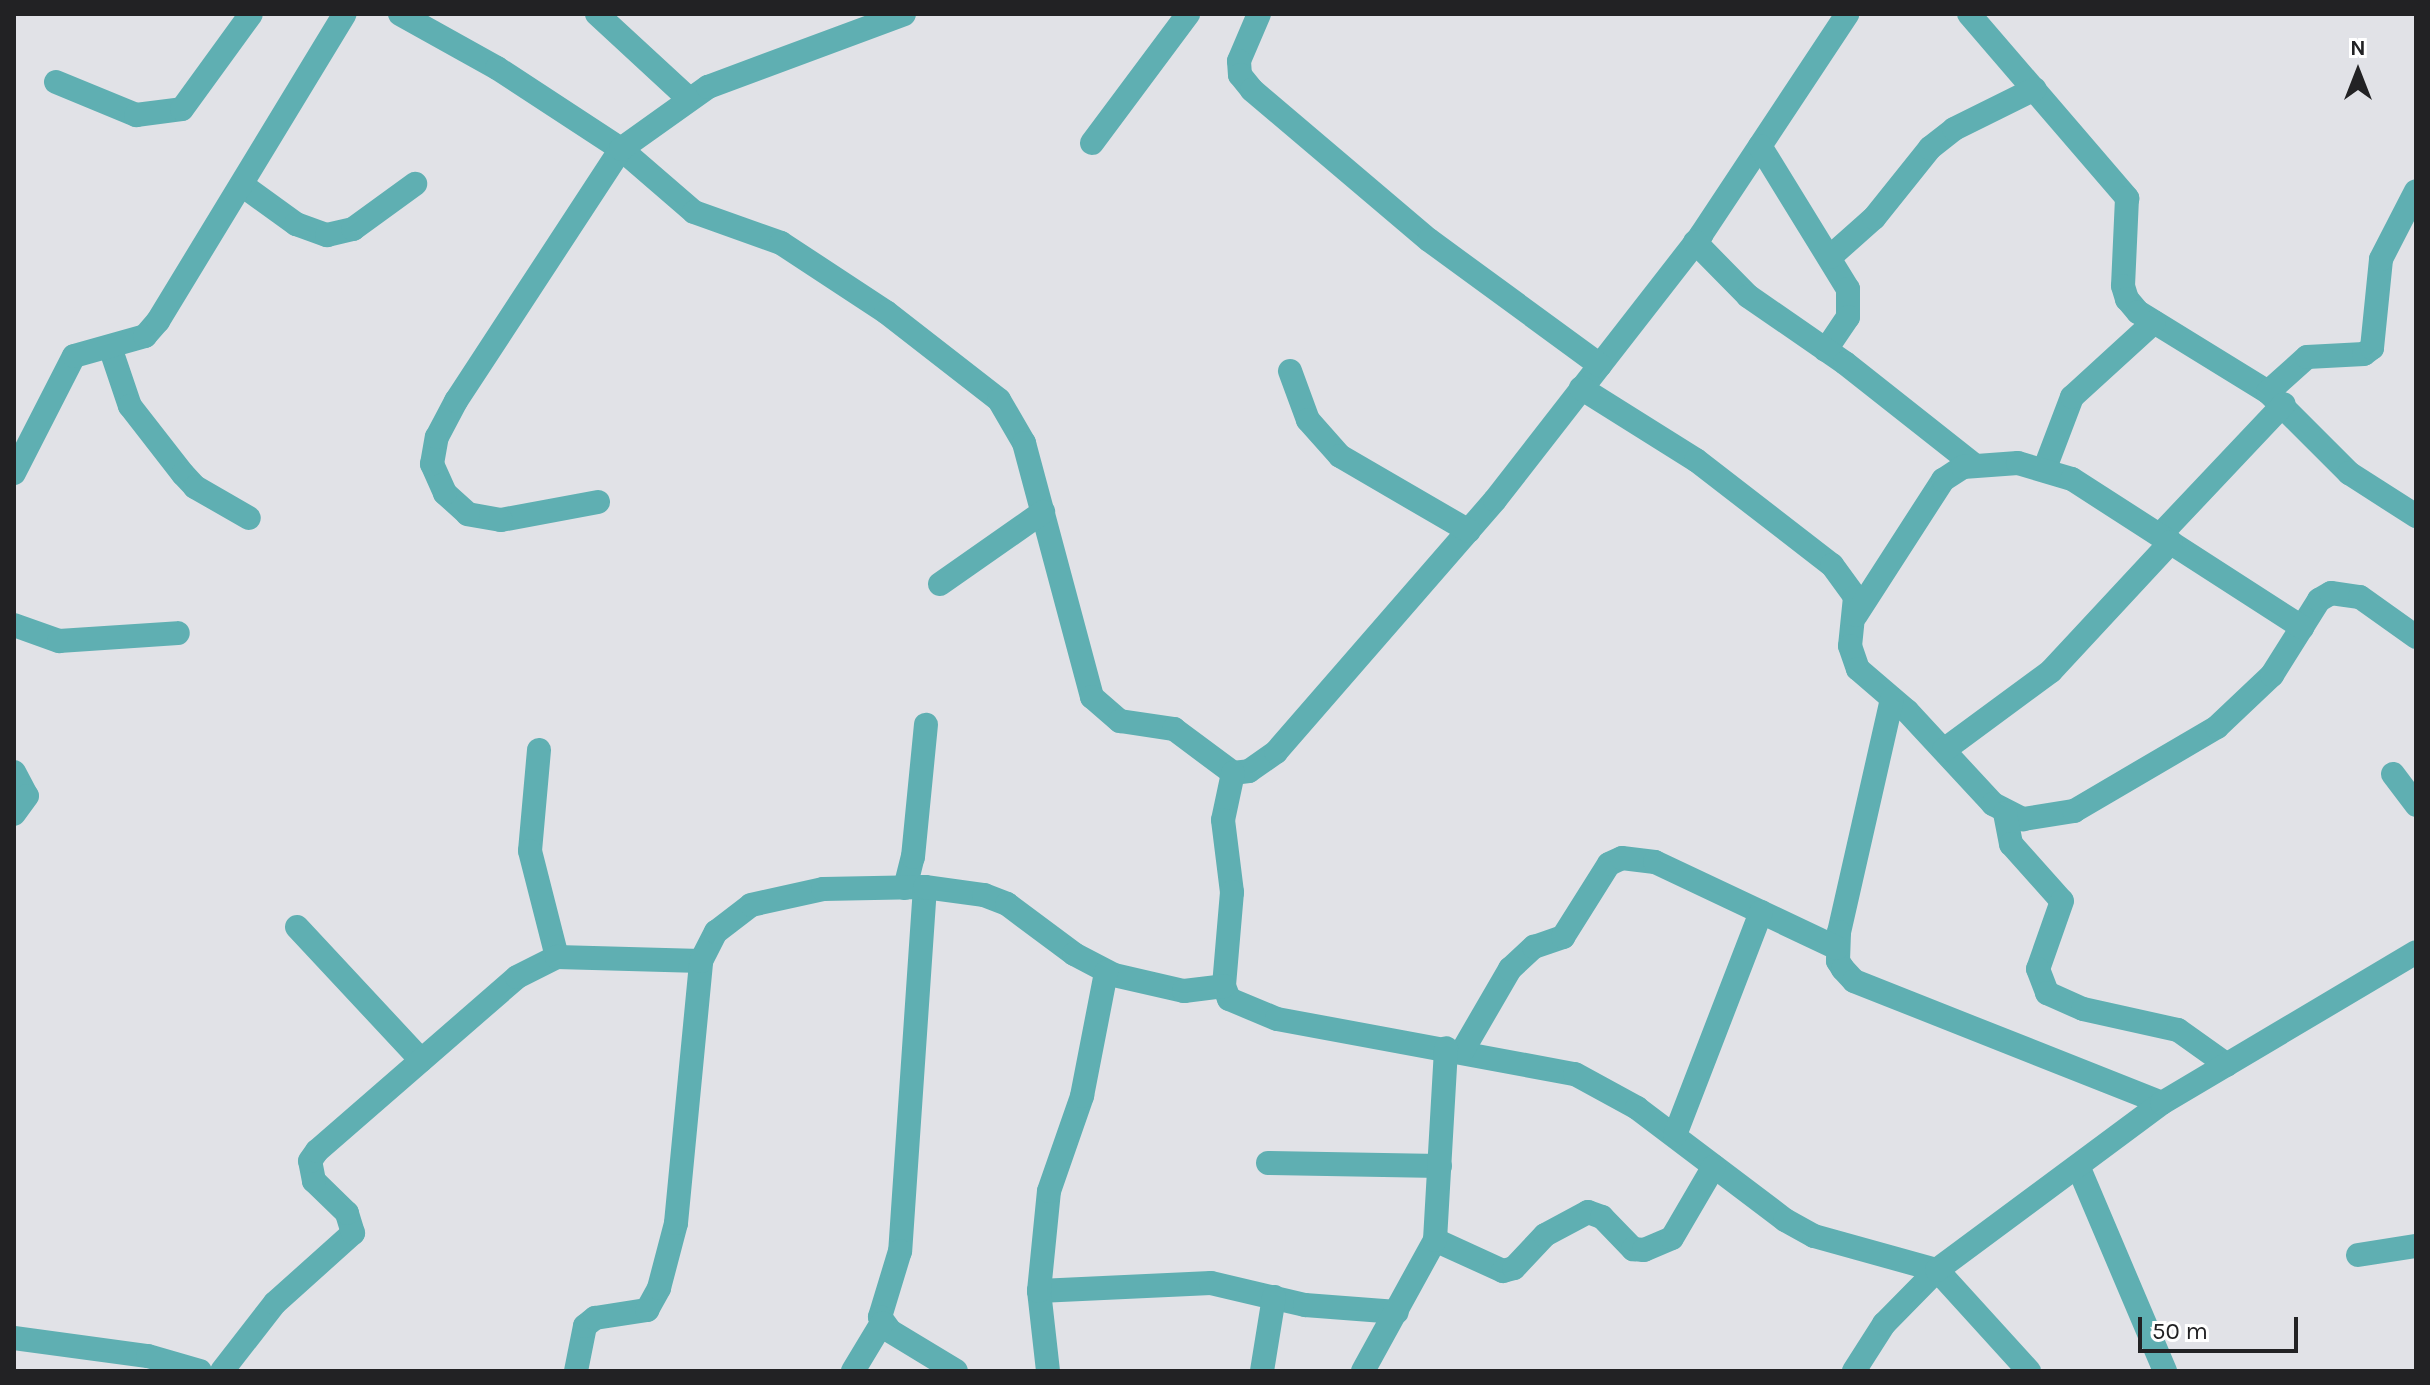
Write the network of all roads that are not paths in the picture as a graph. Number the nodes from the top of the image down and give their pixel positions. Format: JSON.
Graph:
{"nodes":[{"id":1,"x":251,"y":14,"type":"edge"},
{"id":2,"x":345,"y":14,"type":"edge"},
{"id":3,"x":400,"y":14,"type":"edge"},
{"id":4,"x":597,"y":14,"type":"edge"},
{"id":5,"x":904,"y":14,"type":"edge"},
{"id":6,"x":1188,"y":14,"type":"edge"},
{"id":7,"x":1259,"y":14,"type":"edge"},
{"id":8,"x":1847,"y":14,"type":"edge"},
{"id":9,"x":1969,"y":14,"type":"edge"},
{"id":10,"x":56,"y":82,"type":"dead end"},
{"id":11,"x":2035,"y":89,"type":"junction"},
{"id":12,"x":688,"y":98,"type":"junction"},
{"id":13,"x":1092,"y":143,"type":"dead end"},
{"id":14,"x":1760,"y":146,"type":"junction"},
{"id":15,"x":621,"y":149,"type":"junction"},
{"id":16,"x":415,"y":184,"type":"dead end"},
{"id":17,"x":242,"y":185,"type":"junction"},
{"id":18,"x":2416,"y":191,"type":"edge"},
{"id":19,"x":1695,"y":242,"type":"junction"},
{"id":20,"x":1830,"y":257,"type":"junction"},
{"id":21,"x":2154,"y":322,"type":"junction"},
{"id":22,"x":111,"y":350,"type":"junction"},
{"id":23,"x":1826,"y":350,"type":"junction"},
{"id":24,"x":1600,"y":365,"type":"junction"},
{"id":25,"x":1290,"y":371,"type":"dead end"},
{"id":26,"x":1581,"y":388,"type":"junction"},
{"id":27,"x":2276,"y":398,"type":"junction"},
{"id":28,"x":17,"y":461,"type":"edge"},
{"id":29,"x":1974,"y":465,"type":"junction"},
{"id":30,"x":2045,"y":468,"type":"junction"},
{"id":31,"x":598,"y":502,"type":"dead end"},
{"id":32,"x":1043,"y":512,"type":"junction"},
{"id":33,"x":2416,"y":516,"type":"edge"},
{"id":34,"x":249,"y":518,"type":"dead end"},
{"id":35,"x":1469,"y":531,"type":"junction"},
{"id":36,"x":2166,"y":538,"type":"junction"},
{"id":37,"x":940,"y":584,"type":"dead end"},
{"id":38,"x":1856,"y":615,"type":"junction"},
{"id":39,"x":14,"y":625,"type":"edge"},
{"id":40,"x":2302,"y":627,"type":"junction"},
{"id":41,"x":178,"y":633,"type":"dead end"},
{"id":42,"x":2416,"y":637,"type":"edge"},
{"id":43,"x":1892,"y":699,"type":"junction"},
{"id":44,"x":926,"y":725,"type":"dead end"},
{"id":45,"x":539,"y":750,"type":"dead end"},
{"id":46,"x":1944,"y":750,"type":"junction"},
{"id":47,"x":14,"y":772,"type":"edge"},
{"id":48,"x":1233,"y":773,"type":"junction"},
{"id":49,"x":2393,"y":774,"type":"dead end"},
{"id":50,"x":2416,"y":805,"type":"edge"},
{"id":51,"x":2005,"y":813,"type":"junction"},
{"id":52,"x":14,"y":814,"type":"edge"},
{"id":53,"x":915,"y":888,"type":"junction"},
{"id":54,"x":1761,"y":912,"type":"junction"},
{"id":55,"x":297,"y":927,"type":"dead end"},
{"id":56,"x":1837,"y":948,"type":"junction"},
{"id":57,"x":2416,"y":952,"type":"edge"},
{"id":58,"x":557,"y":957,"type":"junction"},
{"id":59,"x":701,"y":961,"type":"junction"},
{"id":60,"x":1106,"y":972,"type":"junction"},
{"id":61,"x":1224,"y":986,"type":"junction"},
{"id":62,"x":1454,"y":1049,"type":"junction"},
{"id":63,"x":421,"y":1060,"type":"junction"},
{"id":64,"x":2227,"y":1065,"type":"junction"},
{"id":65,"x":2162,"y":1103,"type":"junction"},
{"id":66,"x":1675,"y":1135,"type":"junction"},
{"id":67,"x":1268,"y":1163,"type":"dead end"},
{"id":68,"x":1440,"y":1166,"type":"junction"},
{"id":69,"x":1714,"y":1166,"type":"junction"},
{"id":70,"x":2078,"y":1166,"type":"junction"},
{"id":71,"x":1435,"y":1240,"type":"junction"},
{"id":72,"x":2416,"y":1246,"type":"edge"},
{"id":73,"x":2358,"y":1255,"type":"dead end"},
{"id":74,"x":1937,"y":1270,"type":"junction"},
{"id":75,"x":1039,"y":1291,"type":"junction"},
{"id":76,"x":1274,"y":1297,"type":"junction"},
{"id":77,"x":1397,"y":1312,"type":"junction"},
{"id":78,"x":882,"y":1323,"type":"junction"},
{"id":79,"x":14,"y":1338,"type":"edge"},
{"id":80,"x":200,"y":1371,"type":"edge"},
{"id":81,"x":222,"y":1371,"type":"edge"},
{"id":82,"x":576,"y":1371,"type":"edge"},
{"id":83,"x":853,"y":1371,"type":"edge"},
{"id":84,"x":956,"y":1371,"type":"edge"},
{"id":85,"x":1048,"y":1371,"type":"edge"},
{"id":86,"x":1262,"y":1371,"type":"edge"},
{"id":87,"x":1363,"y":1371,"type":"edge"},
{"id":88,"x":1854,"y":1371,"type":"edge"},
{"id":89,"x":2029,"y":1371,"type":"edge"},
{"id":90,"x":2165,"y":1371,"type":"edge"}],
"edges":[{"from":1,"to":10,"type":"street"},
{"from":2,"to":17,"type":"street"},
{"from":3,"to":15,"type":"street"},
{"from":4,"to":12,"type":"street"},
{"from":5,"to":12,"type":"street"},
{"from":6,"to":13,"type":"street"},
{"from":7,"to":24,"type":"street"},
{"from":8,"to":14,"type":"street"},
{"from":9,"to":11,"type":"street"},
{"from":11,"to":20,"type":"street"},
{"from":11,"to":21,"type":"street"},
{"from":12,"to":15,"type":"street"},
{"from":14,"to":19,"type":"street"},
{"from":14,"to":20,"type":"street"},
{"from":15,"to":31,"type":"street"},
{"from":15,"to":32,"type":"street"},
{"from":16,"to":17,"type":"street"},
{"from":17,"to":22,"type":"street"},
{"from":18,"to":27,"type":"street"},
{"from":19,"to":23,"type":"street"},
{"from":19,"to":24,"type":"street"},
{"from":20,"to":23,"type":"street"},
{"from":21,"to":27,"type":"street"},
{"from":21,"to":30,"type":"street"},
{"from":22,"to":28,"type":"street"},
{"from":22,"to":34,"type":"street"},
{"from":23,"to":29,"type":"street"},
{"from":24,"to":26,"type":"street"},
{"from":25,"to":35,"type":"street"},
{"from":26,"to":35,"type":"street"},
{"from":26,"to":38,"type":"street"},
{"from":27,"to":33,"type":"street"},
{"from":27,"to":36,"type":"street"},
{"from":29,"to":30,"type":"street"},
{"from":29,"to":38,"type":"street"},
{"from":30,"to":36,"type":"street"},
{"from":32,"to":37,"type":"street"},
{"from":32,"to":48,"type":"street"},
{"from":35,"to":48,"type":"street"},
{"from":36,"to":40,"type":"street"},
{"from":36,"to":46,"type":"street"},
{"from":38,"to":43,"type":"street"},
{"from":39,"to":41,"type":"street"},
{"from":40,"to":42,"type":"street"},
{"from":40,"to":51,"type":"street"},
{"from":43,"to":46,"type":"street"},
{"from":43,"to":56,"type":"street"},
{"from":44,"to":53,"type":"street"},
{"from":45,"to":58,"type":"street"},
{"from":46,"to":51,"type":"street"},
{"from":47,"to":52,"type":"street"},
{"from":48,"to":61,"type":"street"},
{"from":49,"to":50,"type":"street"},
{"from":51,"to":64,"type":"street"},
{"from":53,"to":59,"type":"street"},
{"from":53,"to":60,"type":"street"},
{"from":53,"to":78,"type":"street"},
{"from":54,"to":56,"type":"street"},
{"from":54,"to":62,"type":"street"},
{"from":54,"to":66,"type":"street"},
{"from":55,"to":63,"type":"street"},
{"from":56,"to":65,"type":"street"},
{"from":57,"to":64,"type":"street"},
{"from":58,"to":59,"type":"street"},
{"from":58,"to":63,"type":"street"},
{"from":59,"to":82,"type":"street"},
{"from":60,"to":61,"type":"street"},
{"from":60,"to":75,"type":"street"},
{"from":61,"to":62,"type":"street"},
{"from":62,"to":66,"type":"street"},
{"from":62,"to":68,"type":"street"},
{"from":63,"to":81,"type":"street"},
{"from":64,"to":65,"type":"street"},
{"from":65,"to":70,"type":"street"},
{"from":66,"to":69,"type":"street"},
{"from":67,"to":68,"type":"street"},
{"from":68,"to":71,"type":"street"},
{"from":69,"to":71,"type":"street"},
{"from":69,"to":74,"type":"street"},
{"from":70,"to":74,"type":"street"},
{"from":70,"to":90,"type":"street"},
{"from":71,"to":77,"type":"street"},
{"from":72,"to":73,"type":"street"},
{"from":74,"to":88,"type":"street"},
{"from":74,"to":89,"type":"street"},
{"from":75,"to":76,"type":"street"},
{"from":75,"to":85,"type":"street"},
{"from":76,"to":77,"type":"street"},
{"from":76,"to":86,"type":"street"},
{"from":77,"to":87,"type":"street"},
{"from":78,"to":83,"type":"street"},
{"from":78,"to":84,"type":"street"},
{"from":79,"to":80,"type":"street"}]}
